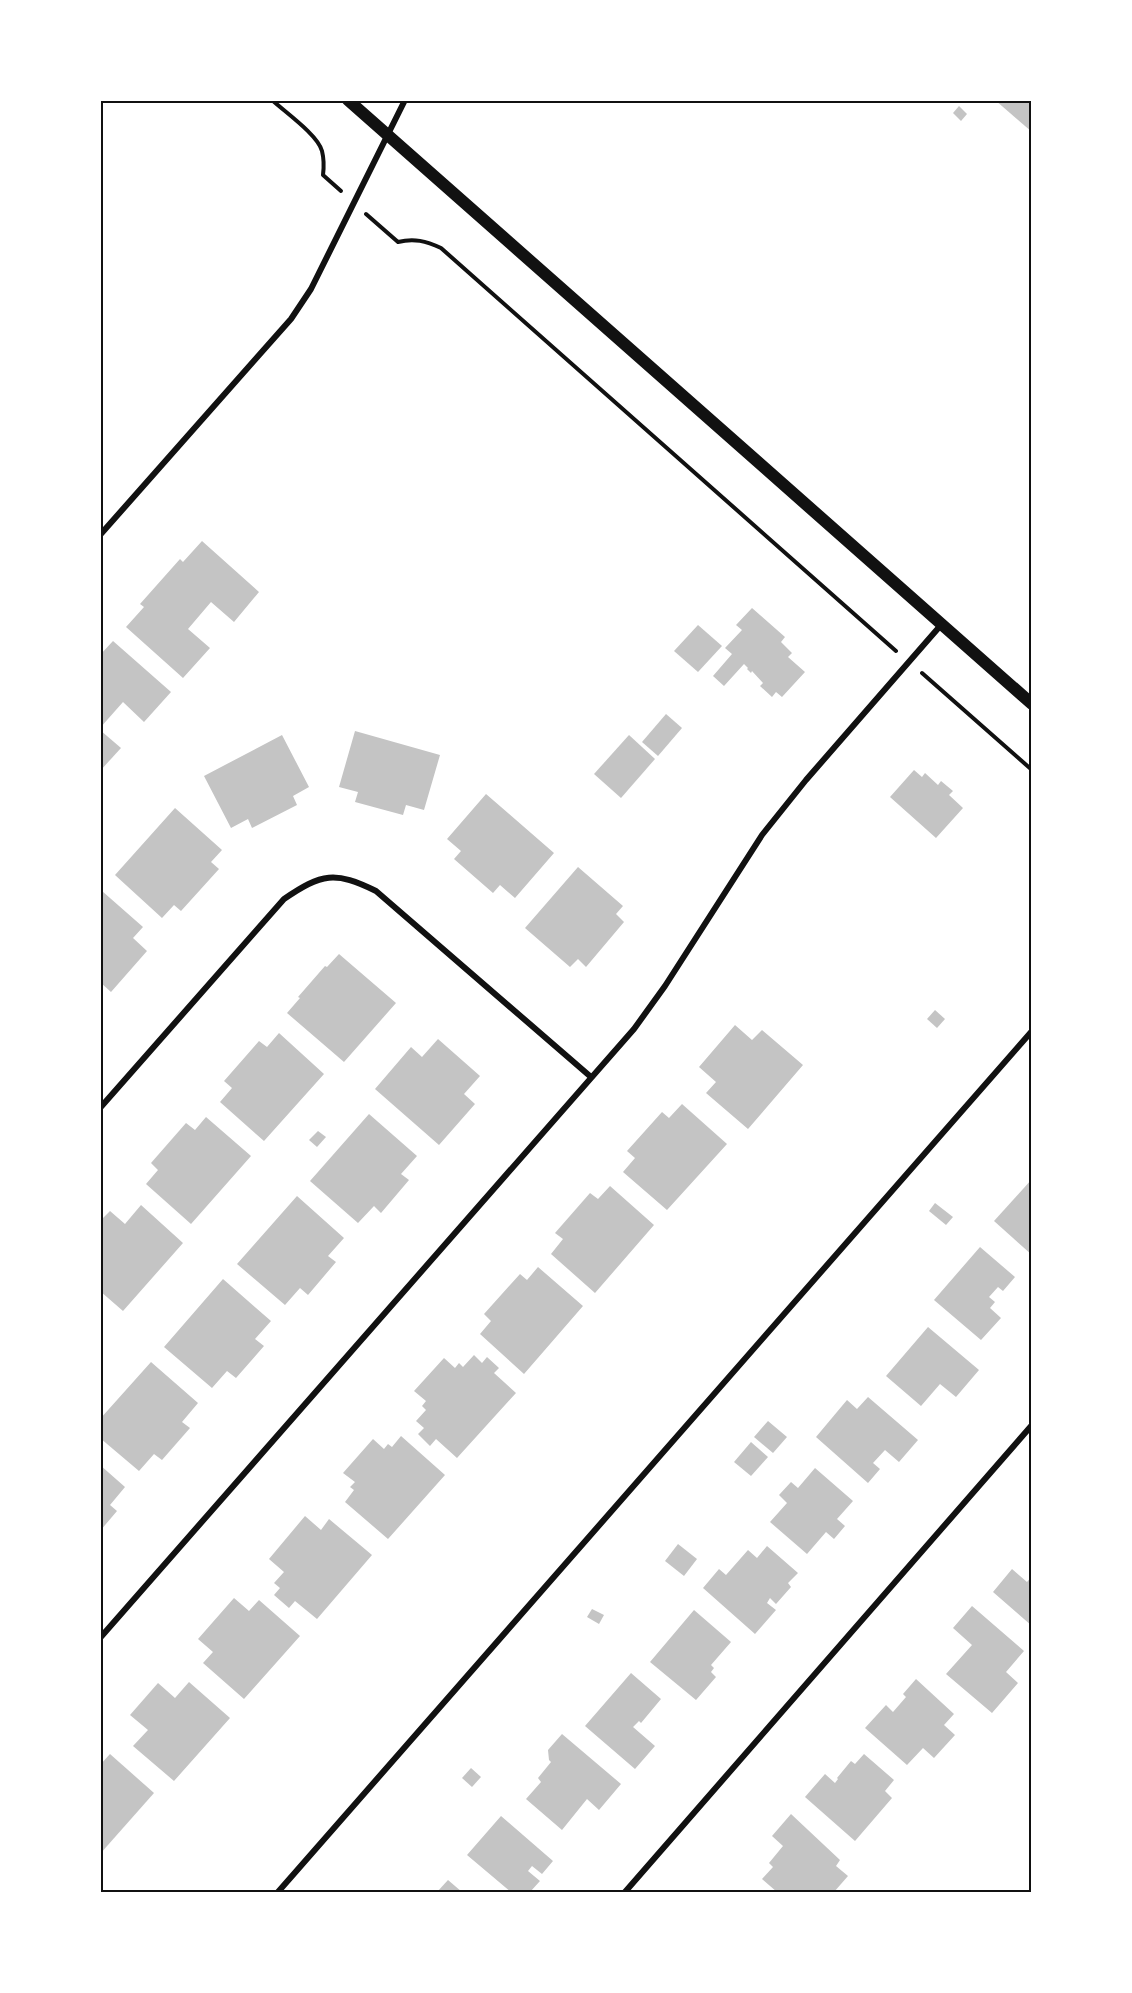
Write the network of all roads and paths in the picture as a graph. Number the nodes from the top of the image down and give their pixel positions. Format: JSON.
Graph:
{"nodes":[{"id":1,"x":272,"y":100,"type":"edge"},
{"id":2,"x":348,"y":100,"type":"edge"},
{"id":3,"x":405,"y":100,"type":"edge"},
{"id":4,"x":387,"y":135,"type":"junction"},
{"id":5,"x":327,"y":178,"type":"dead end"},
{"id":6,"x":398,"y":242,"type":"dead end"},
{"id":7,"x":100,"y":536,"type":"edge"},
{"id":8,"x":941,"y":625,"type":"junction"},
{"id":9,"x":885,"y":640,"type":"dead end"},
{"id":10,"x":933,"y":683,"type":"dead end"},
{"id":11,"x":1032,"y":704,"type":"edge"},
{"id":12,"x":1032,"y":770,"type":"edge"},
{"id":13,"x":1032,"y":1031,"type":"edge"},
{"id":14,"x":591,"y":1077,"type":"junction"},
{"id":15,"x":100,"y":1108,"type":"edge"},
{"id":16,"x":1032,"y":1425,"type":"edge"},
{"id":17,"x":100,"y":1638,"type":"edge"},
{"id":18,"x":278,"y":1893,"type":"edge"},
{"id":19,"x":625,"y":1893,"type":"edge"}],
"edges":[{"from":1,"to":5,"type":"path"},
{"from":2,"to":4,"type":"main road"},
{"from":3,"to":4,"type":"street"},
{"from":4,"to":7,"type":"street"},
{"from":4,"to":8,"type":"main road"},
{"from":6,"to":9,"type":"path"},
{"from":8,"to":11,"type":"main road"},
{"from":8,"to":14,"type":"street"},
{"from":10,"to":12,"type":"path"},
{"from":13,"to":18,"type":"street"},
{"from":14,"to":15,"type":"street"},
{"from":14,"to":17,"type":"street"},
{"from":16,"to":19,"type":"street"}]}
